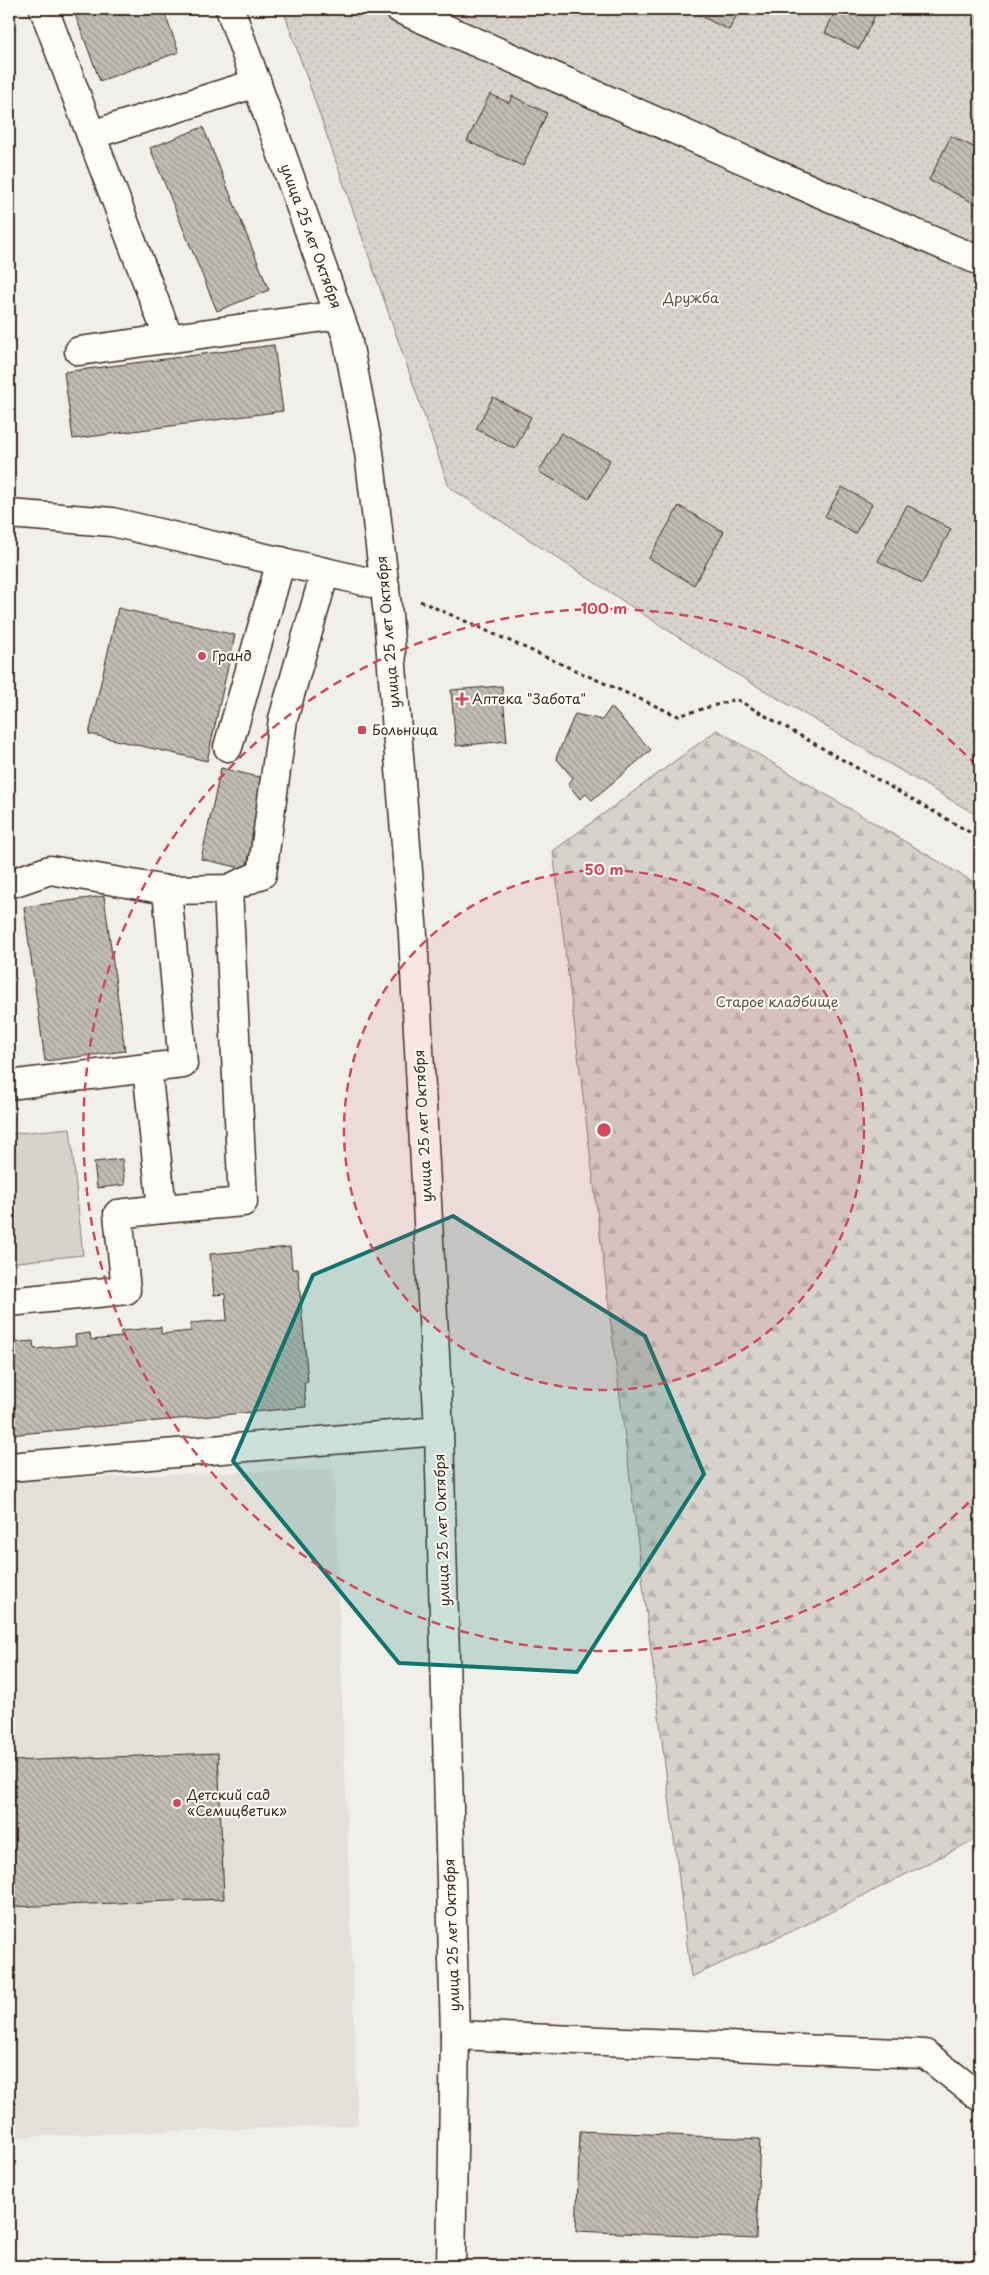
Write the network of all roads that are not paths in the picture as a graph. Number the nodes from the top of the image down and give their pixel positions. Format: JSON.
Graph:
{"nodes":[{"id":1,"x":44,"y":9,"type":"edge"},
{"id":2,"x":230,"y":9,"type":"edge"},
{"id":3,"x":400,"y":9,"type":"edge"},
{"id":4,"x":257,"y":83,"type":"junction"},
{"id":5,"x":91,"y":135,"type":"junction"},
{"id":6,"x":980,"y":261,"type":"edge"},
{"id":7,"x":339,"y":315,"type":"junction"},
{"id":8,"x":169,"y":339,"type":"junction"},
{"id":9,"x":79,"y":351,"type":"dead end"},
{"id":10,"x":9,"y":514,"type":"edge"},
{"id":11,"x":281,"y":561,"type":"junction"},
{"id":12,"x":325,"y":572,"type":"junction"},
{"id":13,"x":385,"y":586,"type":"junction"},
{"id":14,"x":228,"y":747,"type":"dead end"},
{"id":15,"x":9,"y":884,"type":"edge"},
{"id":16,"x":228,"y":889,"type":"junction"},
{"id":17,"x":166,"y":890,"type":"junction"},
{"id":18,"x":147,"y":1068,"type":"junction"},
{"id":19,"x":9,"y":1086,"type":"edge"},
{"id":20,"x":162,"y":1209,"type":"junction"},
{"id":21,"x":9,"y":1302,"type":"edge"},
{"id":22,"x":439,"y":1431,"type":"junction"},
{"id":23,"x":9,"y":1467,"type":"edge"},
{"id":24,"x":455,"y":2034,"type":"junction"},
{"id":25,"x":980,"y":2097,"type":"edge"},
{"id":26,"x":451,"y":2266,"type":"edge"}],
"edges":[{"from":1,"to":5,"type":"street"},
{"from":2,"to":4,"type":"street","name":"улица 25 лет Октября"},
{"from":3,"to":6,"type":"street"},
{"from":4,"to":5,"type":"street"},
{"from":4,"to":7,"type":"street","name":"улица 25 лет Октября"},
{"from":5,"to":8,"type":"street"},
{"from":7,"to":8,"type":"street"},
{"from":7,"to":13,"type":"street","name":"улица 25 лет Октября"},
{"from":8,"to":9,"type":"street"},
{"from":10,"to":11,"type":"street"},
{"from":11,"to":12,"type":"street"},
{"from":11,"to":14,"type":"street"},
{"from":12,"to":13,"type":"street"},
{"from":12,"to":16,"type":"street"},
{"from":13,"to":22,"type":"street","name":"улица 25 лет Октября"},
{"from":15,"to":17,"type":"street"},
{"from":16,"to":17,"type":"street"},
{"from":16,"to":20,"type":"street"},
{"from":17,"to":18,"type":"street"},
{"from":18,"to":19,"type":"street"},
{"from":18,"to":20,"type":"street"},
{"from":20,"to":21,"type":"street"},
{"from":22,"to":23,"type":"street"},
{"from":22,"to":24,"type":"street","name":"улица 25 лет Октября"},
{"from":24,"to":25,"type":"street"},
{"from":24,"to":26,"type":"street","name":"улица 25 лет Октября"}]}
